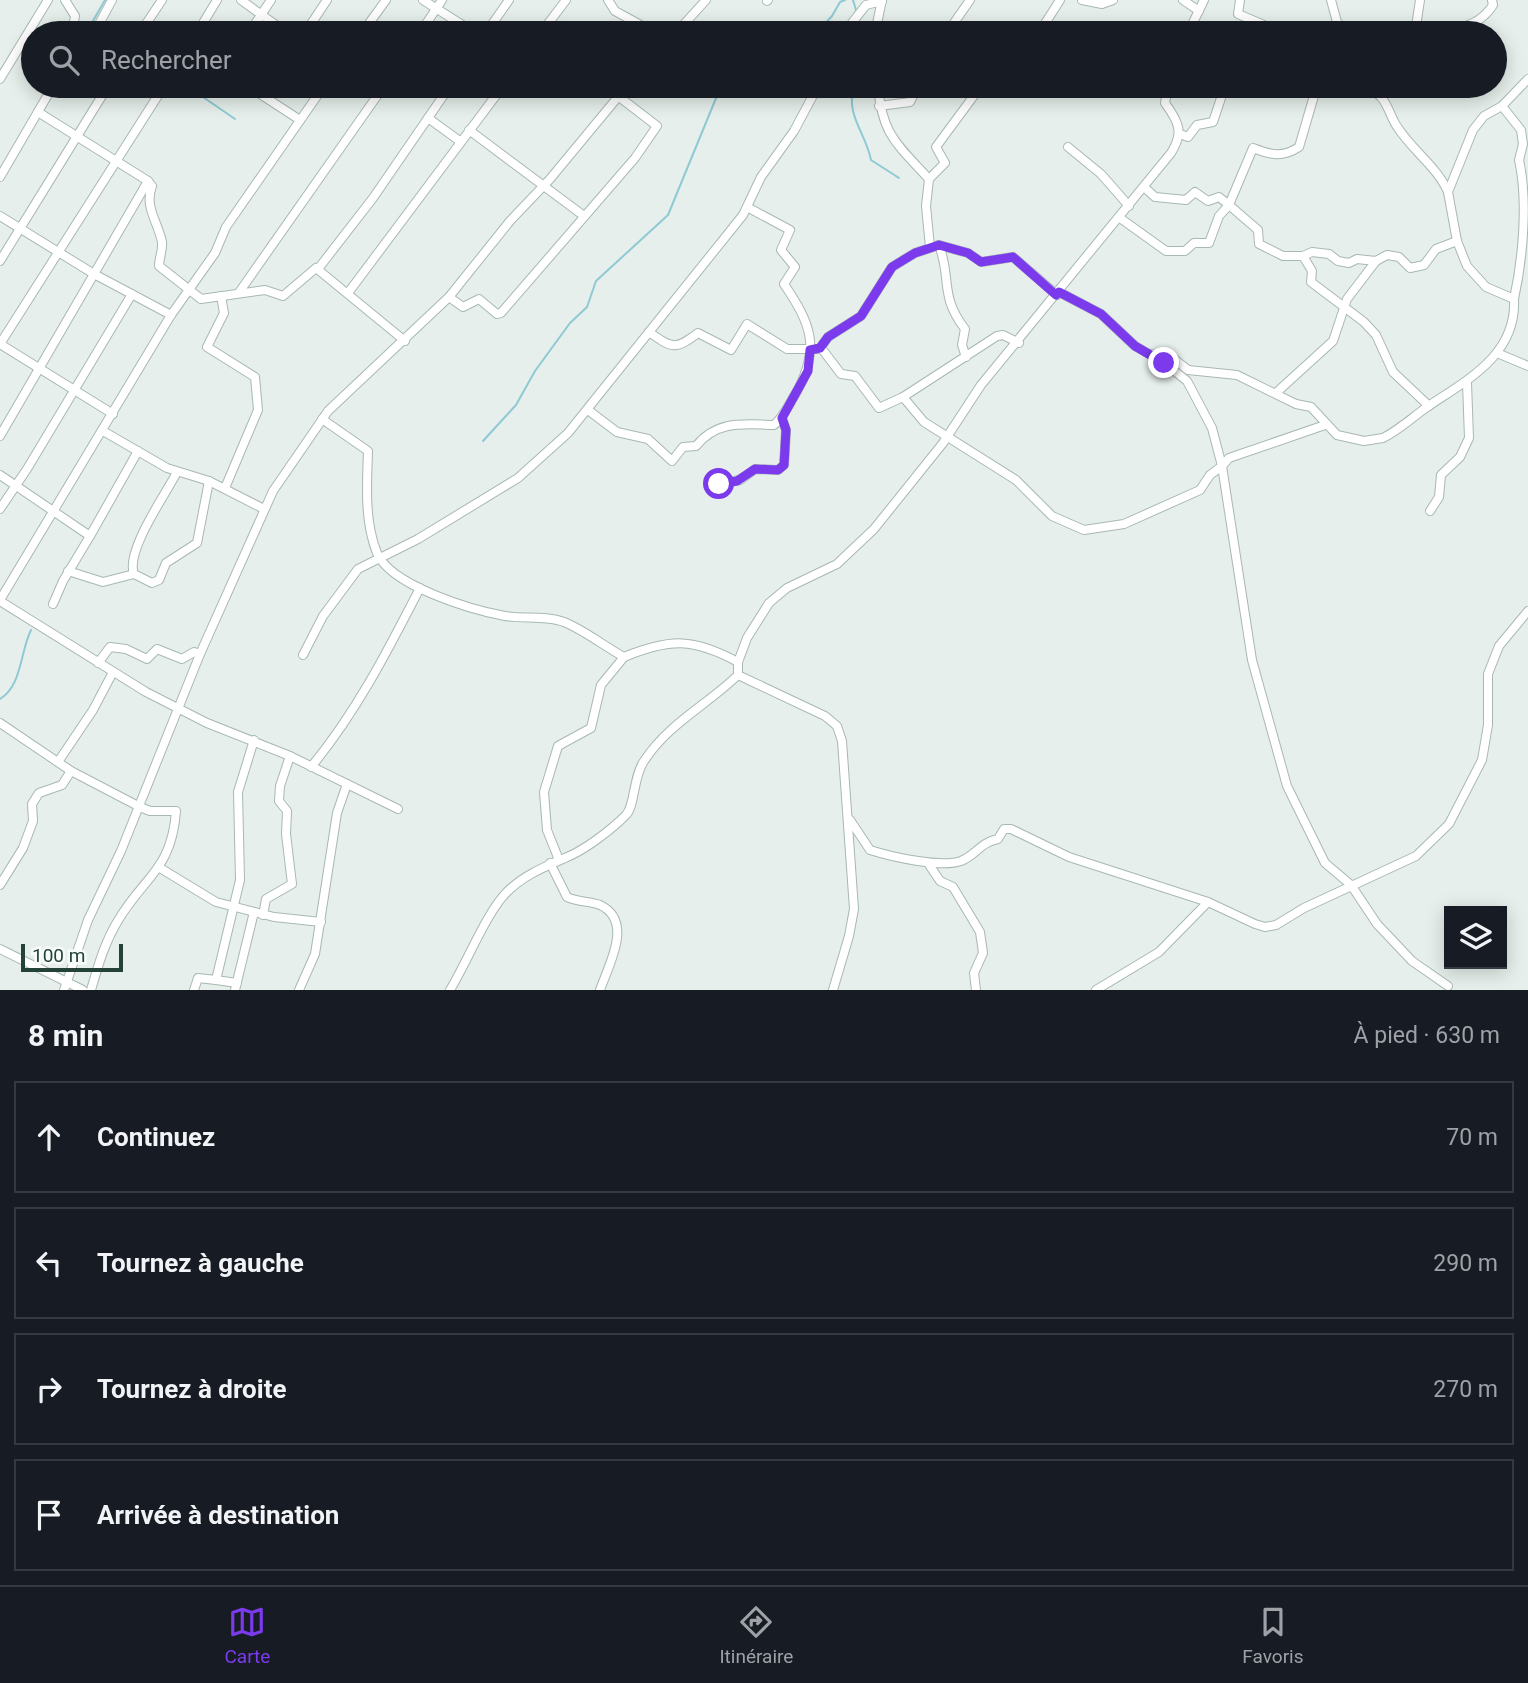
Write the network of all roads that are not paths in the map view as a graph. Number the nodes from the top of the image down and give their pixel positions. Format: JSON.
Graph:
{"nodes":[{"id":1,"x":48,"y":0,"type":"edge"},
{"id":2,"x":65,"y":0,"type":"edge"},
{"id":3,"x":112,"y":0,"type":"edge"},
{"id":4,"x":162,"y":0,"type":"edge"},
{"id":5,"x":217,"y":0,"type":"edge"},
{"id":6,"x":241,"y":0,"type":"edge"},
{"id":7,"x":271,"y":0,"type":"edge"},
{"id":8,"x":327,"y":0,"type":"edge"},
{"id":9,"x":386,"y":0,"type":"edge"},
{"id":10,"x":423,"y":0,"type":"edge"},
{"id":11,"x":442,"y":0,"type":"edge"},
{"id":12,"x":509,"y":0,"type":"edge"},
{"id":13,"x":566,"y":0,"type":"edge"},
{"id":14,"x":608,"y":0,"type":"edge"},
{"id":15,"x":706,"y":0,"type":"edge"},
{"id":16,"x":882,"y":0,"type":"edge"},
{"id":17,"x":971,"y":0,"type":"edge"},
{"id":18,"x":1060,"y":0,"type":"edge"},
{"id":19,"x":1082,"y":0,"type":"edge"},
{"id":20,"x":1112,"y":0,"type":"edge"},
{"id":21,"x":1183,"y":0,"type":"edge"},
{"id":22,"x":1204,"y":0,"type":"edge"},
{"id":23,"x":1240,"y":0,"type":"edge"},
{"id":24,"x":1331,"y":0,"type":"edge"},
{"id":25,"x":1420,"y":0,"type":"edge"},
{"id":26,"x":1492,"y":0,"type":"edge"},
{"id":27,"x":436,"y":9,"type":"junction"},
{"id":28,"x":1199,"y":10,"type":"junction"},
{"id":29,"x":261,"y":15,"type":"junction"},
{"id":30,"x":35,"y":21,"type":"edge"},
{"id":31,"x":74,"y":21,"type":"edge"},
{"id":32,"x":101,"y":21,"type":"edge"},
{"id":33,"x":148,"y":21,"type":"edge"},
{"id":34,"x":204,"y":21,"type":"edge"},
{"id":35,"x":257,"y":21,"type":"edge"},
{"id":36,"x":270,"y":21,"type":"edge"},
{"id":37,"x":313,"y":21,"type":"edge"},
{"id":38,"x":371,"y":21,"type":"edge"},
{"id":39,"x":428,"y":21,"type":"edge"},
{"id":40,"x":456,"y":21,"type":"edge"},
{"id":41,"x":494,"y":21,"type":"edge"},
{"id":42,"x":550,"y":21,"type":"edge"},
{"id":43,"x":633,"y":21,"type":"edge"},
{"id":44,"x":687,"y":21,"type":"edge"},
{"id":45,"x":853,"y":21,"type":"edge"},
{"id":46,"x":878,"y":21,"type":"edge"},
{"id":47,"x":956,"y":21,"type":"edge"},
{"id":48,"x":1047,"y":21,"type":"edge"},
{"id":49,"x":1194,"y":21,"type":"edge"},
{"id":50,"x":1255,"y":21,"type":"edge"},
{"id":51,"x":1337,"y":21,"type":"edge"},
{"id":52,"x":1416,"y":21,"type":"edge"},
{"id":53,"x":1477,"y":21,"type":"edge"},
{"id":54,"x":21,"y":44,"type":"edge"},
{"id":55,"x":0,"y":79,"type":"edge"},
{"id":56,"x":1528,"y":79,"type":"edge"},
{"id":57,"x":46,"y":98,"type":"edge"},
{"id":58,"x":100,"y":98,"type":"edge"},
{"id":59,"x":156,"y":98,"type":"edge"},
{"id":60,"x":266,"y":98,"type":"edge"},
{"id":61,"x":316,"y":98,"type":"edge"},
{"id":62,"x":376,"y":98,"type":"edge"},
{"id":63,"x":442,"y":98,"type":"edge"},
{"id":64,"x":494,"y":98,"type":"edge"},
{"id":65,"x":616,"y":98,"type":"edge"},
{"id":66,"x":620,"y":98,"type":"edge"},
{"id":67,"x":812,"y":98,"type":"edge"},
{"id":68,"x":879,"y":98,"type":"edge"},
{"id":69,"x":911,"y":98,"type":"edge"},
{"id":70,"x":972,"y":98,"type":"edge"},
{"id":71,"x":1165,"y":98,"type":"edge"},
{"id":72,"x":1221,"y":98,"type":"edge"},
{"id":73,"x":1314,"y":98,"type":"edge"},
{"id":74,"x":1381,"y":98,"type":"edge"},
{"id":75,"x":879,"y":106,"type":"junction"},
{"id":76,"x":1502,"y":106,"type":"junction"},
{"id":77,"x":38,"y":112,"type":"junction"},
{"id":78,"x":428,"y":118,"type":"junction"},
{"id":79,"x":300,"y":120,"type":"junction"},
{"id":80,"x":469,"y":130,"type":"junction"},
{"id":81,"x":1180,"y":134,"type":"junction"},
{"id":82,"x":76,"y":135,"type":"junction"},
{"id":83,"x":461,"y":142,"type":"junction"},
{"id":84,"x":1068,"y":146,"type":"dead end"},
{"id":85,"x":116,"y":159,"type":"junction"},
{"id":86,"x":0,"y":177,"type":"edge"},
{"id":87,"x":929,"y":179,"type":"junction"},
{"id":88,"x":148,"y":181,"type":"junction"},
{"id":89,"x":543,"y":186,"type":"junction"},
{"id":90,"x":1144,"y":187,"type":"junction"},
{"id":91,"x":1449,"y":197,"type":"junction"},
{"id":92,"x":1229,"y":205,"type":"junction"},
{"id":93,"x":1129,"y":206,"type":"junction"},
{"id":94,"x":747,"y":207,"type":"junction"},
{"id":95,"x":0,"y":216,"type":"edge"},
{"id":96,"x":584,"y":216,"type":"junction"},
{"id":97,"x":1120,"y":218,"type":"junction"},
{"id":98,"x":19,"y":228,"type":"junction"},
{"id":99,"x":1457,"y":241,"type":"junction"},
{"id":100,"x":935,"y":246,"type":"junction"},
{"id":101,"x":57,"y":251,"type":"junction"},
{"id":102,"x":1303,"y":257,"type":"junction"},
{"id":103,"x":0,"y":261,"type":"edge"},
{"id":104,"x":1376,"y":261,"type":"junction"},
{"id":105,"x":318,"y":269,"type":"junction"},
{"id":106,"x":94,"y":274,"type":"junction"},
{"id":107,"x":188,"y":289,"type":"junction"},
{"id":108,"x":240,"y":291,"type":"junction"},
{"id":109,"x":348,"y":293,"type":"junction"},
{"id":110,"x":1058,"y":293,"type":"junction"},
{"id":111,"x":132,"y":294,"type":"junction"},
{"id":112,"x":221,"y":296,"type":"junction"},
{"id":113,"x":449,"y":297,"type":"junction"},
{"id":114,"x":1514,"y":299,"type":"junction"},
{"id":115,"x":1344,"y":306,"type":"junction"},
{"id":116,"x":171,"y":314,"type":"junction"},
{"id":117,"x":649,"y":332,"type":"junction"},
{"id":118,"x":405,"y":341,"type":"junction"},
{"id":119,"x":1019,"y":343,"type":"junction"},
{"id":120,"x":0,"y":344,"type":"edge"},
{"id":121,"x":820,"y":348,"type":"junction"},
{"id":122,"x":810,"y":350,"type":"junction"},
{"id":123,"x":1497,"y":353,"type":"junction"},
{"id":124,"x":1155,"y":355,"type":"junction"},
{"id":125,"x":966,"y":357,"type":"junction"},
{"id":126,"x":1528,"y":366,"type":"edge"},
{"id":127,"x":38,"y":368,"type":"junction"},
{"id":128,"x":1466,"y":383,"type":"junction"},
{"id":129,"x":75,"y":390,"type":"junction"},
{"id":130,"x":1277,"y":392,"type":"junction"},
{"id":131,"x":903,"y":397,"type":"junction"},
{"id":132,"x":1429,"y":406,"type":"junction"},
{"id":133,"x":589,"y":410,"type":"junction"},
{"id":134,"x":113,"y":414,"type":"junction"},
{"id":135,"x":782,"y":418,"type":"junction"},
{"id":136,"x":322,"y":419,"type":"junction"},
{"id":137,"x":1325,"y":425,"type":"junction"},
{"id":138,"x":103,"y":431,"type":"junction"},
{"id":139,"x":0,"y":436,"type":"edge"},
{"id":140,"x":946,"y":438,"type":"junction"},
{"id":141,"x":138,"y":451,"type":"junction"},
{"id":142,"x":1222,"y":466,"type":"junction"},
{"id":143,"x":177,"y":472,"type":"junction"},
{"id":144,"x":0,"y":475,"type":"edge"},
{"id":145,"x":209,"y":481,"type":"junction"},
{"id":146,"x":17,"y":485,"type":"junction"},
{"id":147,"x":225,"y":488,"type":"junction"},
{"id":148,"x":712,"y":489,"type":"dead end"},
{"id":149,"x":0,"y":509,"type":"edge"},
{"id":150,"x":264,"y":509,"type":"junction"},
{"id":151,"x":1430,"y":511,"type":"dead end"},
{"id":152,"x":54,"y":512,"type":"junction"},
{"id":153,"x":90,"y":536,"type":"junction"},
{"id":154,"x":380,"y":558,"type":"junction"},
{"id":155,"x":68,"y":571,"type":"junction"},
{"id":156,"x":134,"y":574,"type":"junction"},
{"id":157,"x":420,"y":588,"type":"junction"},
{"id":158,"x":0,"y":600,"type":"edge"},
{"id":159,"x":53,"y":604,"type":"dead end"},
{"id":160,"x":1528,"y":611,"type":"edge"},
{"id":161,"x":201,"y":654,"type":"junction"},
{"id":162,"x":303,"y":655,"type":"dead end"},
{"id":163,"x":624,"y":657,"type":"junction"},
{"id":164,"x":738,"y":662,"type":"junction"},
{"id":165,"x":98,"y":663,"type":"junction"},
{"id":166,"x":113,"y":672,"type":"junction"},
{"id":167,"x":738,"y":675,"type":"junction"},
{"id":168,"x":179,"y":710,"type":"junction"},
{"id":169,"x":0,"y":723,"type":"edge"},
{"id":170,"x":254,"y":740,"type":"junction"},
{"id":171,"x":290,"y":756,"type":"junction"},
{"id":172,"x":58,"y":762,"type":"junction"},
{"id":173,"x":311,"y":767,"type":"junction"},
{"id":174,"x":71,"y":771,"type":"junction"},
{"id":175,"x":348,"y":784,"type":"junction"},
{"id":176,"x":140,"y":807,"type":"junction"},
{"id":177,"x":398,"y":810,"type":"dead end"},
{"id":178,"x":848,"y":817,"type":"junction"},
{"id":179,"x":555,"y":862,"type":"junction"},
{"id":180,"x":928,"y":863,"type":"junction"},
{"id":181,"x":160,"y":868,"type":"junction"},
{"id":182,"x":0,"y":885,"type":"edge"},
{"id":183,"x":1351,"y":885,"type":"junction"},
{"id":184,"x":1208,"y":902,"type":"junction"},
{"id":185,"x":234,"y":908,"type":"junction"},
{"id":186,"x":258,"y":914,"type":"junction"},
{"id":187,"x":321,"y":922,"type":"junction"},
{"id":188,"x":0,"y":949,"type":"edge"},
{"id":189,"x":216,"y":980,"type":"junction"},
{"id":190,"x":65,"y":986,"type":"edge"},
{"id":191,"x":1448,"y":986,"type":"dead end"},
{"id":192,"x":236,"y":987,"type":"edge"},
{"id":193,"x":83,"y":990,"type":"edge"},
{"id":194,"x":91,"y":990,"type":"edge"},
{"id":195,"x":194,"y":990,"type":"edge"},
{"id":196,"x":299,"y":990,"type":"edge"},
{"id":197,"x":450,"y":990,"type":"edge"},
{"id":198,"x":600,"y":990,"type":"edge"},
{"id":199,"x":833,"y":990,"type":"edge"},
{"id":200,"x":976,"y":990,"type":"edge"},
{"id":201,"x":1096,"y":990,"type":"edge"}],
"edges":[{"from":1,"to":30,"type":"street"},
{"from":2,"to":31,"type":"street"},
{"from":3,"to":32,"type":"street"},
{"from":4,"to":33,"type":"street"},
{"from":5,"to":34,"type":"street"},
{"from":6,"to":29,"type":"street"},
{"from":7,"to":29,"type":"street"},
{"from":8,"to":37,"type":"street"},
{"from":9,"to":38,"type":"street"},
{"from":10,"to":27,"type":"street"},
{"from":11,"to":27,"type":"street"},
{"from":12,"to":41,"type":"street"},
{"from":13,"to":42,"type":"street"},
{"from":14,"to":43,"type":"street"},
{"from":15,"to":44,"type":"street"},
{"from":16,"to":45,"type":"street"},
{"from":16,"to":46,"type":"street"},
{"from":17,"to":47,"type":"street"},
{"from":18,"to":48,"type":"street"},
{"from":19,"to":20,"type":"street"},
{"from":21,"to":28,"type":"street"},
{"from":22,"to":28,"type":"street"},
{"from":23,"to":50,"type":"street"},
{"from":24,"to":51,"type":"street"},
{"from":25,"to":52,"type":"street"},
{"from":26,"to":53,"type":"street"},
{"from":27,"to":39,"type":"street"},
{"from":27,"to":40,"type":"street"},
{"from":28,"to":49,"type":"street"},
{"from":29,"to":35,"type":"street"},
{"from":29,"to":36,"type":"street"},
{"from":54,"to":55,"type":"street"},
{"from":56,"to":76,"type":"street"},
{"from":57,"to":77,"type":"street"},
{"from":58,"to":82,"type":"street"},
{"from":59,"to":85,"type":"street"},
{"from":60,"to":79,"type":"street"},
{"from":61,"to":79,"type":"street"},
{"from":62,"to":108,"type":"street"},
{"from":63,"to":78,"type":"street"},
{"from":64,"to":80,"type":"street"},
{"from":65,"to":89,"type":"street"},
{"from":66,"to":96,"type":"street"},
{"from":67,"to":94,"type":"street"},
{"from":68,"to":75,"type":"street"},
{"from":69,"to":75,"type":"street"},
{"from":70,"to":87,"type":"street"},
{"from":71,"to":81,"type":"street"},
{"from":72,"to":81,"type":"street"},
{"from":73,"to":92,"type":"street"},
{"from":74,"to":91,"type":"street"},
{"from":75,"to":87,"type":"street"},
{"from":76,"to":91,"type":"street"},
{"from":76,"to":114,"type":"street"},
{"from":77,"to":82,"type":"street"},
{"from":77,"to":86,"type":"street"},
{"from":78,"to":83,"type":"street"},
{"from":78,"to":105,"type":"street"},
{"from":79,"to":107,"type":"street"},
{"from":80,"to":83,"type":"street"},
{"from":80,"to":89,"type":"street"},
{"from":81,"to":90,"type":"street"},
{"from":82,"to":85,"type":"street"},
{"from":82,"to":98,"type":"street"},
{"from":83,"to":109,"type":"street"},
{"from":84,"to":93,"type":"street"},
{"from":85,"to":88,"type":"street"},
{"from":85,"to":101,"type":"street"},
{"from":87,"to":100,"type":"street"},
{"from":88,"to":106,"type":"street"},
{"from":88,"to":107,"type":"street"},
{"from":89,"to":96,"type":"street"},
{"from":89,"to":113,"type":"street"},
{"from":90,"to":92,"type":"street"},
{"from":90,"to":93,"type":"street"},
{"from":91,"to":99,"type":"street"},
{"from":92,"to":97,"type":"street"},
{"from":92,"to":102,"type":"street"},
{"from":93,"to":97,"type":"street"},
{"from":94,"to":117,"type":"street"},
{"from":94,"to":122,"type":"street"},
{"from":95,"to":98,"type":"street"},
{"from":96,"to":113,"type":"street"},
{"from":97,"to":110,"type":"street"},
{"from":98,"to":101,"type":"street"},
{"from":98,"to":103,"type":"street"},
{"from":99,"to":104,"type":"street"},
{"from":99,"to":114,"type":"street"},
{"from":100,"to":110,"type":"street"},
{"from":100,"to":121,"type":"street"},
{"from":100,"to":125,"type":"street"},
{"from":101,"to":106,"type":"street"},
{"from":101,"to":120,"type":"street"},
{"from":102,"to":104,"type":"street"},
{"from":102,"to":115,"type":"street"},
{"from":104,"to":115,"type":"street"},
{"from":105,"to":108,"type":"street"},
{"from":105,"to":109,"type":"street"},
{"from":106,"to":111,"type":"street"},
{"from":106,"to":127,"type":"street"},
{"from":107,"to":112,"type":"street"},
{"from":107,"to":116,"type":"street"},
{"from":108,"to":112,"type":"street"},
{"from":109,"to":118,"type":"street"},
{"from":110,"to":119,"type":"street"},
{"from":110,"to":124,"type":"street"},
{"from":111,"to":116,"type":"street"},
{"from":111,"to":129,"type":"street"},
{"from":112,"to":147,"type":"street"},
{"from":113,"to":118,"type":"street"},
{"from":114,"to":123,"type":"street"},
{"from":115,"to":130,"type":"street"},
{"from":115,"to":132,"type":"street"},
{"from":116,"to":134,"type":"street"},
{"from":117,"to":122,"type":"street"},
{"from":117,"to":133,"type":"street"},
{"from":118,"to":136,"type":"street"},
{"from":119,"to":125,"type":"street"},
{"from":119,"to":140,"type":"street"},
{"from":120,"to":127,"type":"street"},
{"from":121,"to":122,"type":"street"},
{"from":121,"to":131,"type":"street"},
{"from":122,"to":135,"type":"street"},
{"from":123,"to":126,"type":"street"},
{"from":123,"to":128,"type":"street"},
{"from":124,"to":130,"type":"street"},
{"from":124,"to":142,"type":"street"},
{"from":125,"to":131,"type":"street"},
{"from":127,"to":129,"type":"street"},
{"from":127,"to":139,"type":"street"},
{"from":128,"to":132,"type":"street"},
{"from":128,"to":151,"type":"street"},
{"from":129,"to":134,"type":"street"},
{"from":129,"to":146,"type":"street"},
{"from":130,"to":137,"type":"street"},
{"from":131,"to":140,"type":"street"},
{"from":132,"to":137,"type":"street"},
{"from":133,"to":135,"type":"street"},
{"from":133,"to":154,"type":"street"},
{"from":134,"to":138,"type":"street"},
{"from":135,"to":148,"type":"street"},
{"from":136,"to":150,"type":"street"},
{"from":136,"to":154,"type":"street"},
{"from":137,"to":142,"type":"street"},
{"from":138,"to":141,"type":"street"},
{"from":138,"to":152,"type":"street"},
{"from":140,"to":142,"type":"street"},
{"from":140,"to":164,"type":"street"},
{"from":141,"to":143,"type":"street"},
{"from":141,"to":153,"type":"street"},
{"from":142,"to":183,"type":"street"},
{"from":143,"to":145,"type":"street"},
{"from":143,"to":156,"type":"street"},
{"from":144,"to":146,"type":"street"},
{"from":145,"to":147,"type":"street"},
{"from":145,"to":156,"type":"street"},
{"from":146,"to":149,"type":"street"},
{"from":146,"to":152,"type":"street"},
{"from":147,"to":150,"type":"street"},
{"from":150,"to":161,"type":"street"},
{"from":152,"to":153,"type":"street"},
{"from":152,"to":158,"type":"street"},
{"from":153,"to":155,"type":"street"},
{"from":154,"to":157,"type":"street"},
{"from":154,"to":162,"type":"street"},
{"from":155,"to":156,"type":"street"},
{"from":155,"to":159,"type":"street"},
{"from":157,"to":163,"type":"street"},
{"from":157,"to":173,"type":"street"},
{"from":158,"to":165,"type":"street"},
{"from":160,"to":183,"type":"street"},
{"from":161,"to":165,"type":"street"},
{"from":161,"to":168,"type":"street"},
{"from":163,"to":164,"type":"street"},
{"from":163,"to":179,"type":"street"},
{"from":164,"to":167,"type":"street"},
{"from":165,"to":166,"type":"street"},
{"from":166,"to":168,"type":"street"},
{"from":166,"to":172,"type":"street"},
{"from":167,"to":178,"type":"street"},
{"from":167,"to":179,"type":"street"},
{"from":168,"to":170,"type":"street"},
{"from":168,"to":176,"type":"street"},
{"from":169,"to":172,"type":"street"},
{"from":170,"to":171,"type":"street"},
{"from":170,"to":185,"type":"street"},
{"from":171,"to":173,"type":"street"},
{"from":171,"to":186,"type":"street"},
{"from":172,"to":174,"type":"street"},
{"from":173,"to":175,"type":"street"},
{"from":174,"to":176,"type":"street"},
{"from":174,"to":182,"type":"street"},
{"from":175,"to":177,"type":"street"},
{"from":175,"to":187,"type":"street"},
{"from":176,"to":181,"type":"street"},
{"from":176,"to":190,"type":"street"},
{"from":178,"to":180,"type":"street"},
{"from":178,"to":199,"type":"street"},
{"from":179,"to":197,"type":"street"},
{"from":179,"to":198,"type":"street"},
{"from":180,"to":184,"type":"street"},
{"from":180,"to":200,"type":"street"},
{"from":181,"to":185,"type":"street"},
{"from":181,"to":194,"type":"street"},
{"from":183,"to":184,"type":"street"},
{"from":183,"to":191,"type":"street"},
{"from":184,"to":201,"type":"street"},
{"from":185,"to":186,"type":"street"},
{"from":185,"to":189,"type":"street"},
{"from":186,"to":187,"type":"street"},
{"from":186,"to":192,"type":"street"},
{"from":187,"to":196,"type":"street"},
{"from":188,"to":190,"type":"street"},
{"from":189,"to":192,"type":"street"},
{"from":189,"to":195,"type":"street"},
{"from":190,"to":193,"type":"street"}]}
